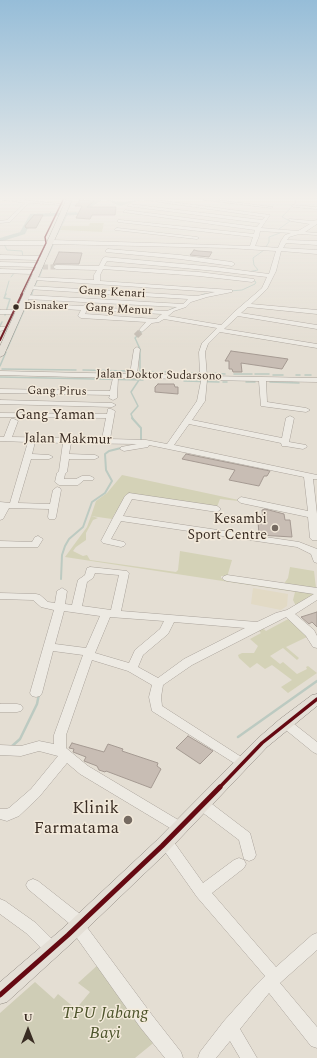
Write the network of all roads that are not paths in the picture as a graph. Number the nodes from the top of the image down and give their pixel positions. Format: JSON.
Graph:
{"nodes":[{"id":1,"x":44,"y":249,"type":"edge"},
{"id":2,"x":45,"y":249,"type":"edge"},
{"id":3,"x":248,"y":249,"type":"edge"},
{"id":4,"x":280,"y":249,"type":"edge"},
{"id":5,"x":285,"y":249,"type":"edge"},
{"id":6,"x":108,"y":251,"type":"joint"},
{"id":7,"x":317,"y":252,"type":"edge"},
{"id":8,"x":244,"y":255,"type":"dead end"},
{"id":9,"x":0,"y":257,"type":"edge"},
{"id":10,"x":39,"y":258,"type":"junction"},
{"id":11,"x":105,"y":259,"type":"junction"},
{"id":12,"x":209,"y":261,"type":"junction"},
{"id":13,"x":0,"y":264,"type":"edge"},
{"id":14,"x":232,"y":264,"type":"dead end"},
{"id":15,"x":169,"y":265,"type":"junction"},
{"id":16,"x":56,"y":267,"type":"tunnel mouth"},
{"id":17,"x":101,"y":268,"type":"junction"},
{"id":18,"x":203,"y":268,"type":"junction"},
{"id":19,"x":0,"y":271,"type":"edge"},
{"id":20,"x":36,"y":271,"type":"junction"},
{"id":21,"x":169,"y":272,"type":"junction"},
{"id":22,"x":199,"y":274,"type":"junction"},
{"id":23,"x":269,"y":279,"type":"junction"},
{"id":24,"x":97,"y":281,"type":"junction"},
{"id":25,"x":30,"y":288,"type":"junction"},
{"id":26,"x":26,"y":297,"type":"junction"},
{"id":27,"x":196,"y":298,"type":"junction"},
{"id":28,"x":23,"y":305,"type":"junction"},
{"id":29,"x":186,"y":305,"type":"junction"},
{"id":30,"x":246,"y":305,"type":"junction"},
{"id":31,"x":85,"y":308,"type":"junction"},
{"id":32,"x":7,"y":312,"type":"edge"},
{"id":33,"x":317,"y":313,"type":"edge"},
{"id":34,"x":166,"y":314,"type":"junction"},
{"id":35,"x":235,"y":314,"type":"junction"},
{"id":36,"x":154,"y":320,"type":"junction"},
{"id":37,"x":317,"y":327,"type":"edge"},
{"id":38,"x":2,"y":329,"type":"edge"},
{"id":39,"x":220,"y":329,"type":"junction"},
{"id":40,"x":142,"y":330,"type":"tunnel mouth"},
{"id":41,"x":0,"y":340,"type":"edge"},
{"id":42,"x":317,"y":346,"type":"edge"},
{"id":43,"x":137,"y":349,"type":"dead end"},
{"id":44,"x":0,"y":355,"type":"edge"},
{"id":45,"x":0,"y":372,"type":"edge"},
{"id":46,"x":134,"y":376,"type":"junction"},
{"id":47,"x":316,"y":377,"type":"edge"},
{"id":48,"x":115,"y":378,"type":"junction"},
{"id":49,"x":262,"y":378,"type":"junction"},
{"id":50,"x":204,"y":380,"type":"junction"},
{"id":51,"x":0,"y":391,"type":"edge"},
{"id":52,"x":113,"y":393,"type":"junction"},
{"id":53,"x":0,"y":402,"type":"edge"},
{"id":54,"x":112,"y":405,"type":"junction"},
{"id":55,"x":306,"y":410,"type":"dead end"},
{"id":56,"x":0,"y":415,"type":"edge"},
{"id":57,"x":110,"y":416,"type":"junction"},
{"id":58,"x":290,"y":418,"type":"dead end"},
{"id":59,"x":14,"y":421,"type":"dead end"},
{"id":60,"x":188,"y":421,"type":"junction"},
{"id":61,"x":4,"y":439,"type":"edge"},
{"id":62,"x":32,"y":440,"type":"junction"},
{"id":63,"x":67,"y":440,"type":"junction"},
{"id":64,"x":106,"y":441,"type":"junction"},
{"id":65,"x":285,"y":441,"type":"junction"},
{"id":66,"x":147,"y":442,"type":"junction"},
{"id":67,"x":170,"y":446,"type":"junction"},
{"id":68,"x":303,"y":447,"type":"dead end"},
{"id":69,"x":124,"y":449,"type":"dead end"},
{"id":70,"x":28,"y":456,"type":"junction"},
{"id":71,"x":65,"y":456,"type":"junction"},
{"id":72,"x":49,"y":457,"type":"dead end"},
{"id":73,"x":95,"y":457,"type":"dead end"},
{"id":74,"x":308,"y":475,"type":"junction"},
{"id":75,"x":317,"y":477,"type":"edge"},
{"id":76,"x":90,"y":478,"type":"dead end"},
{"id":77,"x":57,"y":490,"type":"dead end"},
{"id":78,"x":314,"y":495,"type":"edge"},
{"id":79,"x":242,"y":500,"type":"dead end"},
{"id":80,"x":6,"y":505,"type":"edge"},
{"id":81,"x":54,"y":507,"type":"junction"},
{"id":82,"x":217,"y":509,"type":"dead end"},
{"id":83,"x":314,"y":514,"type":"edge"},
{"id":84,"x":0,"y":517,"type":"edge"},
{"id":85,"x":52,"y":517,"type":"dead end"},
{"id":86,"x":117,"y":518,"type":"junction"},
{"id":87,"x":316,"y":535,"type":"edge"},
{"id":88,"x":38,"y":539,"type":"dead end"},
{"id":89,"x":0,"y":544,"type":"edge"},
{"id":90,"x":120,"y":544,"type":"dead end"},
{"id":91,"x":317,"y":560,"type":"edge"},
{"id":92,"x":228,"y":578,"type":"dead end"},
{"id":93,"x":62,"y":591,"type":"dead end"},
{"id":94,"x":317,"y":591,"type":"edge"},
{"id":95,"x":0,"y":596,"type":"edge"},
{"id":96,"x":315,"y":599,"type":"edge"},
{"id":97,"x":60,"y":607,"type":"junction"},
{"id":98,"x":76,"y":609,"type":"junction"},
{"id":99,"x":111,"y":613,"type":"junction"},
{"id":100,"x":288,"y":613,"type":"junction"},
{"id":101,"x":170,"y":619,"type":"junction"},
{"id":102,"x":258,"y":626,"type":"junction"},
{"id":103,"x":317,"y":644,"type":"edge"},
{"id":104,"x":51,"y":647,"type":"junction"},
{"id":105,"x":89,"y":654,"type":"junction"},
{"id":106,"x":132,"y":668,"type":"junction"},
{"id":107,"x":158,"y":683,"type":"junction"},
{"id":108,"x":36,"y":693,"type":"dead end"},
{"id":109,"x":317,"y":699,"type":"edge"},
{"id":110,"x":0,"y":708,"type":"edge"},
{"id":111,"x":17,"y":708,"type":"dead end"},
{"id":112,"x":285,"y":723,"type":"junction"},
{"id":113,"x":317,"y":749,"type":"edge"},
{"id":114,"x":4,"y":750,"type":"edge"},
{"id":115,"x":63,"y":753,"type":"junction"},
{"id":116,"x":242,"y":763,"type":"junction"},
{"id":117,"x":203,"y":805,"type":"junction"},
{"id":118,"x":0,"y":814,"type":"edge"},
{"id":119,"x":180,"y":828,"type":"junction"},
{"id":120,"x":166,"y":842,"type":"junction"},
{"id":121,"x":33,"y":885,"type":"dead end"},
{"id":122,"x":202,"y":892,"type":"junction"},
{"id":123,"x":0,"y":906,"type":"edge"},
{"id":124,"x":79,"y":924,"type":"junction"},
{"id":125,"x":317,"y":940,"type":"edge"},
{"id":126,"x":52,"y":949,"type":"junction"},
{"id":127,"x":273,"y":979,"type":"junction"},
{"id":128,"x":0,"y":995,"type":"edge"},
{"id":129,"x":230,"y":1027,"type":"junction"},
{"id":130,"x":317,"y":1040,"type":"edge"},
{"id":131,"x":176,"y":1058,"type":"edge"},
{"id":132,"x":206,"y":1058,"type":"edge"},
{"id":133,"x":249,"y":1058,"type":"edge"}],
"edges":[{"from":1,"to":10,"type":"main road"},
{"from":2,"to":20,"type":"main road"},
{"from":3,"to":8,"type":"street"},
{"from":4,"to":23,"type":"street"},
{"from":5,"to":7,"type":"street"},
{"from":6,"to":11,"type":"street"},
{"from":6,"to":12,"type":"street"},
{"from":9,"to":10,"type":"street"},
{"from":10,"to":20,"type":"main road"},
{"from":11,"to":15,"type":"street"},
{"from":11,"to":17,"type":"street"},
{"from":12,"to":14,"type":"street"},
{"from":12,"to":18,"type":"street"},
{"from":13,"to":20,"type":"street"},
{"from":15,"to":18,"type":"street"},
{"from":15,"to":21,"type":"street"},
{"from":16,"to":17,"type":"street"},
{"from":17,"to":21,"type":"street"},
{"from":17,"to":24,"type":"street"},
{"from":18,"to":22,"type":"street"},
{"from":18,"to":23,"type":"street"},
{"from":19,"to":20,"type":"street"},
{"from":20,"to":24,"type":"street"},
{"from":20,"to":25,"type":"main road"},
{"from":20,"to":32,"type":"main road"},
{"from":21,"to":22,"type":"street"},
{"from":22,"to":23,"type":"street"},
{"from":23,"to":30,"type":"street"},
{"from":24,"to":27,"type":"street"},
{"from":25,"to":26,"type":"main road"},
{"from":25,"to":27,"type":"street","name":"Gang Kenari"},
{"from":26,"to":28,"type":"main road"},
{"from":26,"to":29,"type":"street"},
{"from":27,"to":29,"type":"street"},
{"from":28,"to":31,"type":"street","name":"Gang Menur"},
{"from":28,"to":44,"type":"main road"},
{"from":29,"to":34,"type":"street"},
{"from":30,"to":33,"type":"street"},
{"from":30,"to":35,"type":"street"},
{"from":31,"to":34,"type":"street","name":"Gang Menur"},
{"from":31,"to":36,"type":"street"},
{"from":32,"to":38,"type":"main road"},
{"from":34,"to":36,"type":"street"},
{"from":34,"to":39,"type":"street","name":"Gang Menur"},
{"from":35,"to":37,"type":"street"},
{"from":35,"to":39,"type":"street"},
{"from":36,"to":40,"type":"street"},
{"from":38,"to":41,"type":"main road"},
{"from":39,"to":42,"type":"street","name":"Gang Menur"},
{"from":39,"to":50,"type":"street"},
{"from":43,"to":46,"type":"street"},
{"from":45,"to":48,"type":"street","name":"Jalan Doktor Sudarsono"},
{"from":46,"to":48,"type":"street","name":"Jalan Doktor Sudarsono"},
{"from":46,"to":50,"type":"street","name":"Jalan Doktor Sudarsono"},
{"from":47,"to":49,"type":"street","name":"Jalan Doktor Sudarsono"},
{"from":48,"to":52,"type":"street"},
{"from":49,"to":50,"type":"street","name":"Jalan Doktor Sudarsono"},
{"from":49,"to":55,"type":"street"},
{"from":50,"to":60,"type":"street"},
{"from":51,"to":52,"type":"street","name":"Gang Pirus"},
{"from":52,"to":54,"type":"street"},
{"from":53,"to":54,"type":"street"},
{"from":54,"to":57,"type":"street"},
{"from":56,"to":57,"type":"street","name":"Gang Yaman"},
{"from":57,"to":64,"type":"street"},
{"from":58,"to":65,"type":"street"},
{"from":59,"to":61,"type":"street"},
{"from":60,"to":65,"type":"street"},
{"from":60,"to":67,"type":"street"},
{"from":61,"to":62,"type":"street","name":"Jalan Makmur"},
{"from":62,"to":63,"type":"street","name":"Jalan Makmur"},
{"from":62,"to":70,"type":"street"},
{"from":63,"to":64,"type":"street","name":"Jalan Makmur"},
{"from":63,"to":71,"type":"street"},
{"from":64,"to":66,"type":"street","name":"Jalan Makmur"},
{"from":65,"to":68,"type":"street"},
{"from":66,"to":67,"type":"street","name":"Jalan Makmur"},
{"from":66,"to":69,"type":"street"},
{"from":67,"to":74,"type":"street","name":"Jalan Makmur"},
{"from":70,"to":72,"type":"street"},
{"from":70,"to":80,"type":"street"},
{"from":71,"to":73,"type":"street"},
{"from":71,"to":76,"type":"street"},
{"from":74,"to":75,"type":"street","name":"Jalan Makmur"},
{"from":74,"to":78,"type":"street"},
{"from":77,"to":81,"type":"street"},
{"from":78,"to":83,"type":"street"},
{"from":79,"to":83,"type":"street"},
{"from":80,"to":81,"type":"street"},
{"from":80,"to":84,"type":"street"},
{"from":81,"to":85,"type":"street"},
{"from":82,"to":86,"type":"street"},
{"from":83,"to":87,"type":"street"},
{"from":86,"to":90,"type":"street"},
{"from":86,"to":91,"type":"street"},
{"from":88,"to":89,"type":"street"},
{"from":92,"to":94,"type":"street"},
{"from":93,"to":97,"type":"street"},
{"from":95,"to":97,"type":"street"},
{"from":96,"to":100,"type":"street"},
{"from":97,"to":98,"type":"street"},
{"from":97,"to":104,"type":"street"},
{"from":98,"to":99,"type":"street"},
{"from":98,"to":99,"type":"street"},
{"from":99,"to":101,"type":"street"},
{"from":99,"to":105,"type":"street"},
{"from":100,"to":102,"type":"street"},
{"from":100,"to":103,"type":"street"},
{"from":101,"to":102,"type":"street"},
{"from":101,"to":106,"type":"street"},
{"from":102,"to":107,"type":"street"},
{"from":104,"to":105,"type":"street"},
{"from":104,"to":108,"type":"street"},
{"from":105,"to":106,"type":"street"},
{"from":105,"to":115,"type":"street"},
{"from":106,"to":107,"type":"street"},
{"from":107,"to":116,"type":"street"},
{"from":109,"to":112,"type":"main road"},
{"from":110,"to":111,"type":"street"},
{"from":112,"to":113,"type":"street"},
{"from":112,"to":116,"type":"main road"},
{"from":114,"to":115,"type":"street"},
{"from":115,"to":118,"type":"street"},
{"from":115,"to":119,"type":"street"},
{"from":116,"to":117,"type":"main road"},
{"from":117,"to":119,"type":"main road"},
{"from":117,"to":122,"type":"street"},
{"from":119,"to":120,"type":"main road"},
{"from":120,"to":122,"type":"street"},
{"from":120,"to":124,"type":"main road"},
{"from":121,"to":124,"type":"street"},
{"from":122,"to":127,"type":"street"},
{"from":123,"to":126,"type":"street"},
{"from":124,"to":126,"type":"main road"},
{"from":124,"to":131,"type":"street"},
{"from":125,"to":127,"type":"street"},
{"from":126,"to":128,"type":"main road"},
{"from":127,"to":129,"type":"street"},
{"from":127,"to":130,"type":"street"},
{"from":129,"to":132,"type":"street"},
{"from":129,"to":133,"type":"street"}]}
